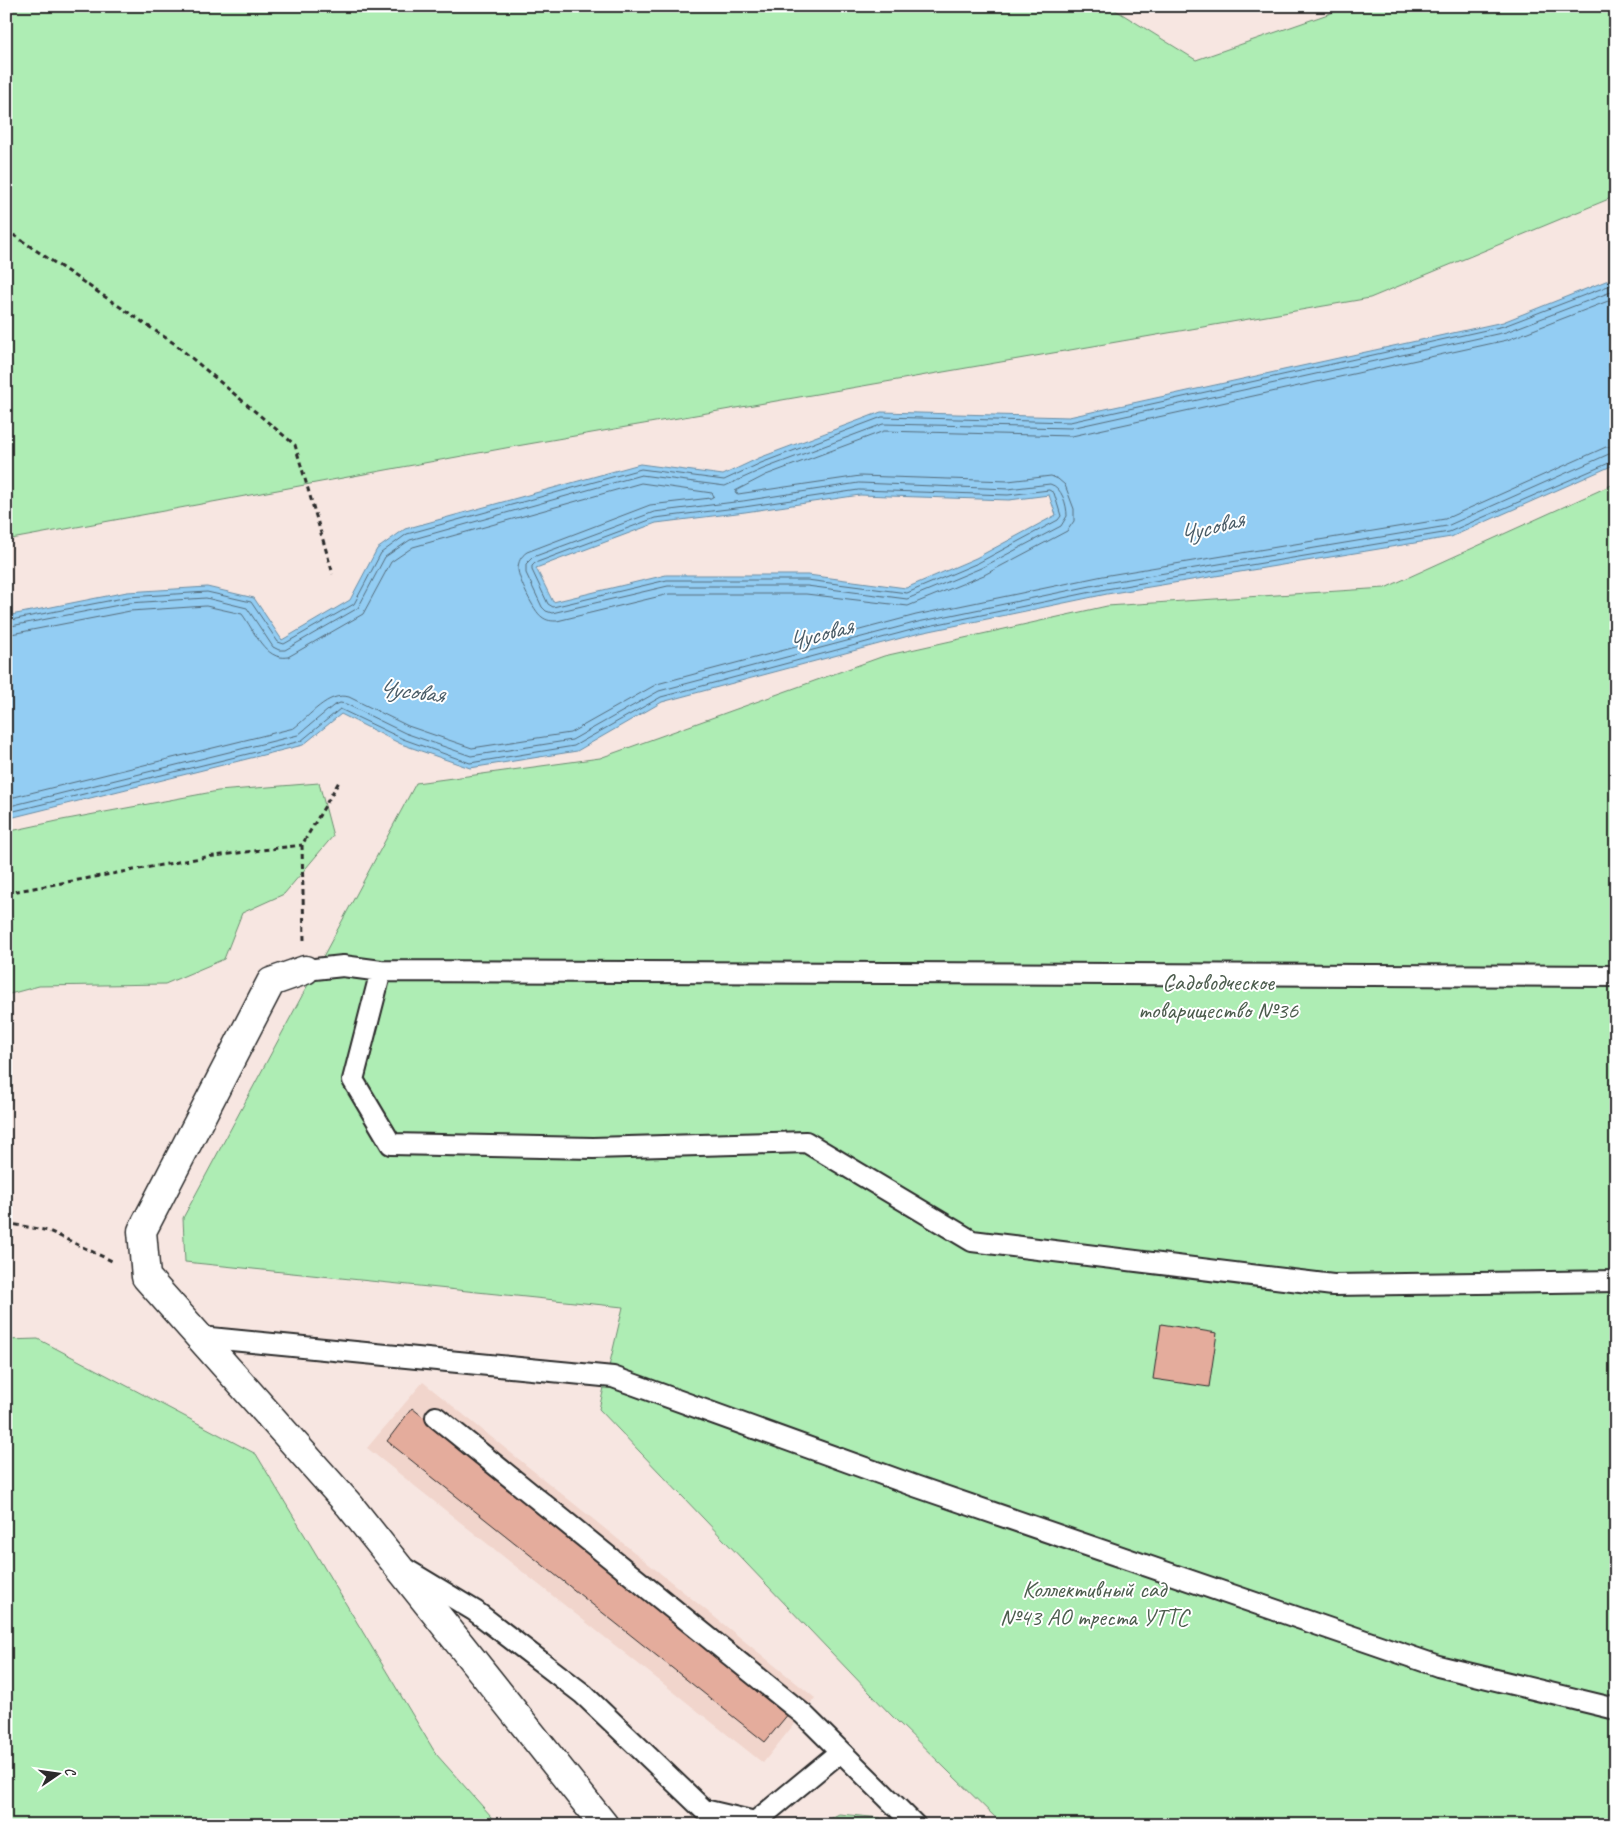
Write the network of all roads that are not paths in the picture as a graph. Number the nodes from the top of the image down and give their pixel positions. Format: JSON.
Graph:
{"nodes":[{"id":1,"x":305,"y":970,"type":"joint"},
{"id":2,"x":381,"y":971,"type":"junction"},
{"id":3,"x":1616,"y":976,"type":"edge"},
{"id":4,"x":1616,"y":1281,"type":"edge"},
{"id":5,"x":200,"y":1337,"type":"junction"},
{"id":6,"x":436,"y":1417,"type":"dead end"},
{"id":7,"x":396,"y":1564,"type":"junction"},
{"id":8,"x":1616,"y":1709,"type":"edge"},
{"id":9,"x":840,"y":1752,"type":"junction"},
{"id":10,"x":604,"y":1825,"type":"edge"},
{"id":11,"x":915,"y":1825,"type":"edge"}],
"edges":[{"from":1,"to":2,"type":"lane"},
{"from":1,"to":5,"type":"street"},
{"from":2,"to":3,"type":"lane"},
{"from":2,"to":4,"type":"lane"},
{"from":5,"to":7,"type":"street"},
{"from":5,"to":8,"type":"lane"},
{"from":6,"to":9,"type":"lane"},
{"from":7,"to":9,"type":"lane"},
{"from":7,"to":10,"type":"street"},
{"from":9,"to":11,"type":"lane"}]}
